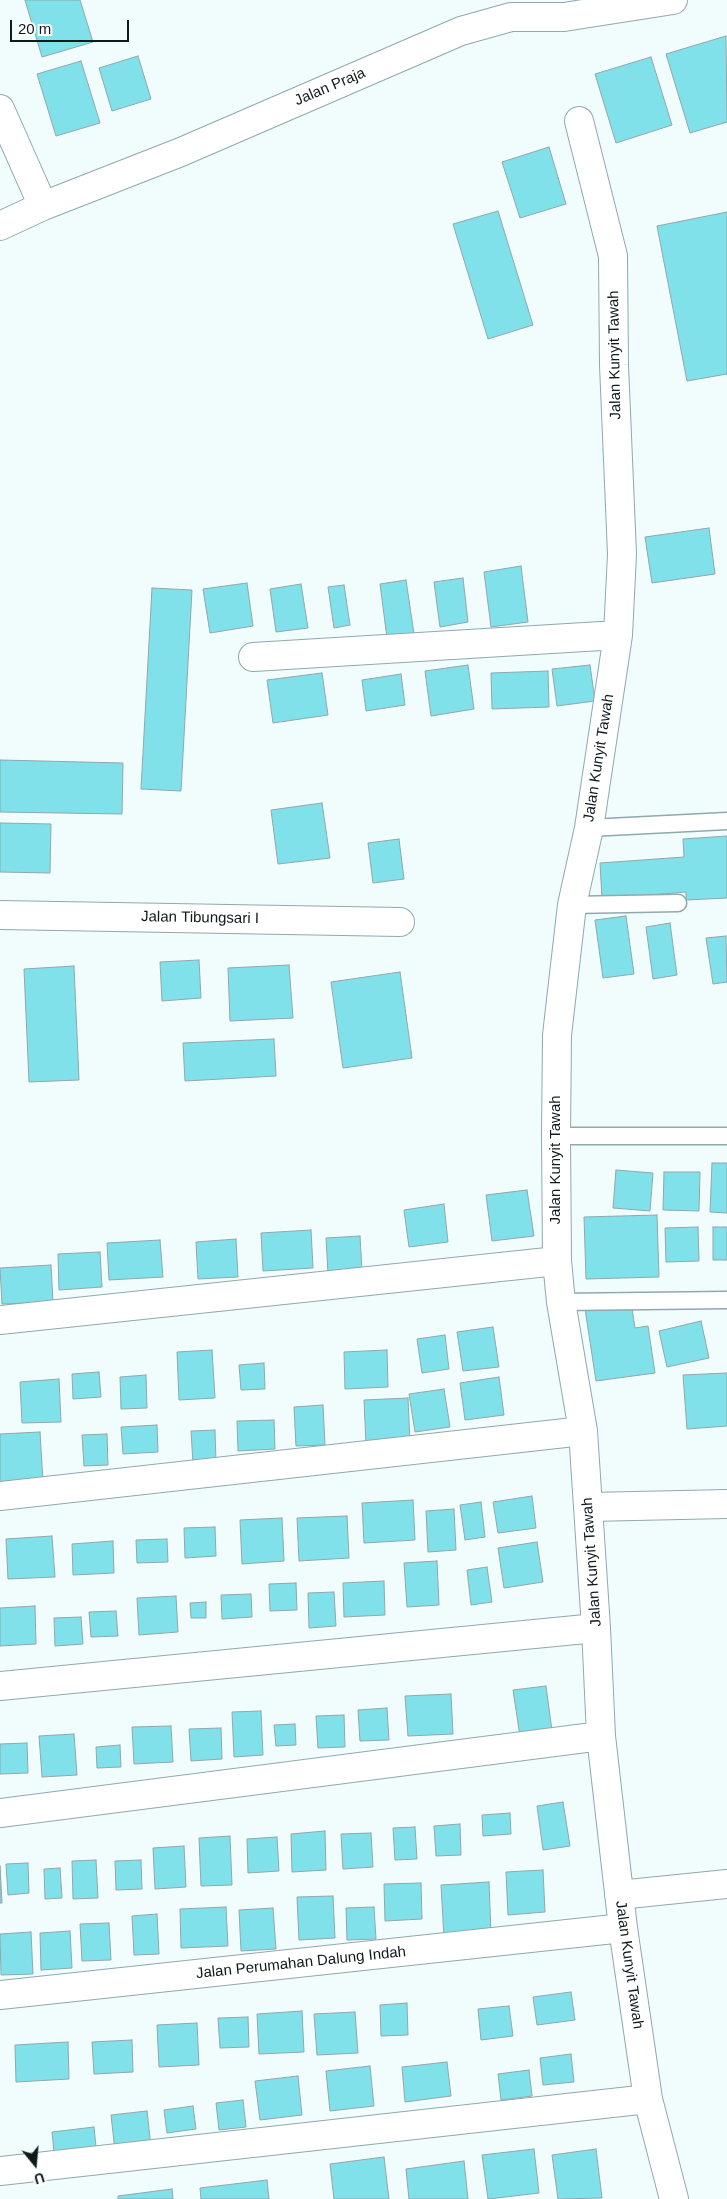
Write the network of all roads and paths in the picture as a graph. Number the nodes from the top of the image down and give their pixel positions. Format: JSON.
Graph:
{"nodes":[{"id":1,"x":674,"y":0,"type":"edge"},
{"id":2,"x":0,"y":109,"type":"edge"},
{"id":3,"x":579,"y":121,"type":"dead end"},
{"id":4,"x":43,"y":206,"type":"junction"},
{"id":5,"x":0,"y":226,"type":"edge"},
{"id":6,"x":618,"y":635,"type":"junction"},
{"id":7,"x":253,"y":657,"type":"dead end"},
{"id":8,"x":727,"y":822,"type":"edge"},
{"id":9,"x":589,"y":828,"type":"junction"},
{"id":10,"x":678,"y":903,"type":"dead end"},
{"id":11,"x":572,"y":905,"type":"junction"},
{"id":12,"x":0,"y":915,"type":"edge"},
{"id":13,"x":400,"y":922,"type":"dead end"},
{"id":14,"x":556,"y":1136,"type":"junction"},
{"id":15,"x":727,"y":1136,"type":"edge"},
{"id":16,"x":557,"y":1261,"type":"junction"},
{"id":17,"x":727,"y":1300,"type":"edge"},
{"id":18,"x":561,"y":1302,"type":"junction"},
{"id":19,"x":0,"y":1320,"type":"edge"},
{"id":20,"x":583,"y":1431,"type":"junction"},
{"id":21,"x":0,"y":1496,"type":"edge"},
{"id":22,"x":727,"y":1504,"type":"edge"},
{"id":23,"x":589,"y":1507,"type":"junction"},
{"id":24,"x":596,"y":1628,"type":"junction"},
{"id":25,"x":0,"y":1686,"type":"edge"},
{"id":26,"x":601,"y":1736,"type":"junction"},
{"id":27,"x":0,"y":1813,"type":"edge"},
{"id":28,"x":727,"y":1884,"type":"edge"},
{"id":29,"x":620,"y":1895,"type":"junction"},
{"id":30,"x":612,"y":1929,"type":"junction"},
{"id":31,"x":0,"y":1995,"type":"edge"},
{"id":32,"x":648,"y":2099,"type":"junction"},
{"id":33,"x":0,"y":2171,"type":"edge"},
{"id":34,"x":674,"y":2199,"type":"edge"}],
"edges":[{"from":1,"to":4,"type":"street","name":"Jalan Praja"},
{"from":2,"to":4,"type":"street"},
{"from":3,"to":6,"type":"street","name":"Jalan Kunyit Tawah"},
{"from":4,"to":5,"type":"street","name":"Jalan Praja"},
{"from":6,"to":7,"type":"street"},
{"from":6,"to":9,"type":"street","name":"Jalan Kunyit Tawah"},
{"from":8,"to":9,"type":"lane"},
{"from":9,"to":11,"type":"street","name":"Jalan Kunyit Tawah"},
{"from":10,"to":11,"type":"lane"},
{"from":11,"to":14,"type":"street","name":"Jalan Kunyit Tawah"},
{"from":12,"to":13,"type":"street","name":"Jalan Tibungsari I"},
{"from":14,"to":15,"type":"lane"},
{"from":14,"to":16,"type":"street","name":"Jalan Kunyit Tawah"},
{"from":16,"to":18,"type":"street","name":"Jalan Kunyit Tawah"},
{"from":16,"to":19,"type":"street"},
{"from":17,"to":18,"type":"lane"},
{"from":18,"to":20,"type":"street","name":"Jalan Kunyit Tawah"},
{"from":20,"to":21,"type":"street"},
{"from":20,"to":23,"type":"street","name":"Jalan Kunyit Tawah"},
{"from":22,"to":23,"type":"street"},
{"from":23,"to":24,"type":"street","name":"Jalan Kunyit Tawah"},
{"from":24,"to":25,"type":"street"},
{"from":24,"to":26,"type":"street","name":"Jalan Kunyit Tawah"},
{"from":26,"to":27,"type":"street"},
{"from":26,"to":29,"type":"street","name":"Jalan Kunyit Tawah"},
{"from":28,"to":29,"type":"street"},
{"from":29,"to":30,"type":"street","name":"Jalan Kunyit Tawah"},
{"from":30,"to":31,"type":"street","name":"Jalan Perumahan Dalung Indah"},
{"from":30,"to":32,"type":"street","name":"Jalan Kunyit Tawah"},
{"from":32,"to":33,"type":"street"},
{"from":32,"to":34,"type":"street","name":"Jalan Kunyit Tawah"}]}
